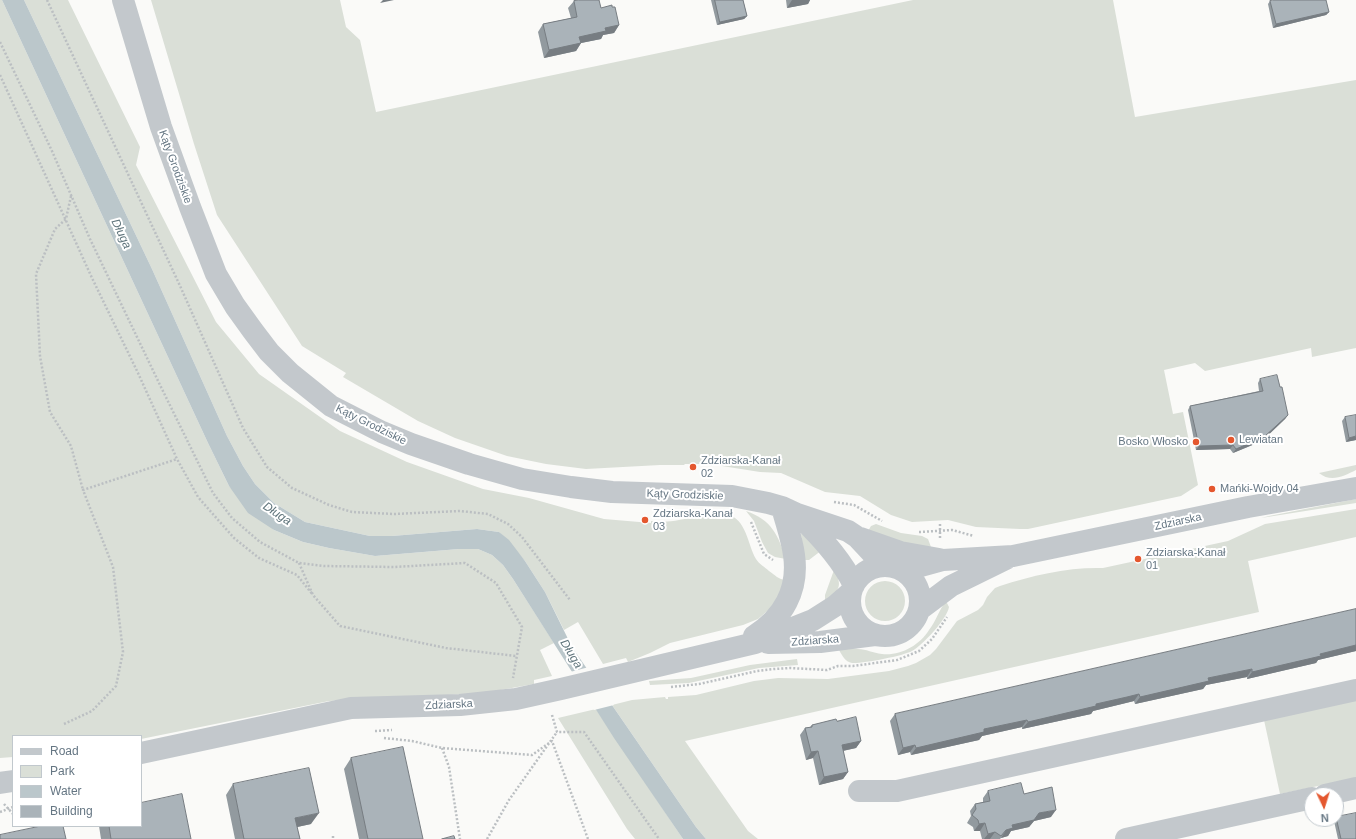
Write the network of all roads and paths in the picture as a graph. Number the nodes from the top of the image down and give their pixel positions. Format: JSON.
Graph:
{"nodes":[{"id":1,"x":123,"y":0,"type":"edge"},
{"id":2,"x":0,"y":42,"type":"edge"},
{"id":3,"x":0,"y":75,"type":"edge"},
{"id":4,"x":71,"y":196,"type":"junction"},
{"id":5,"x":66,"y":219,"type":"junction"},
{"id":6,"x":177,"y":459,"type":"junction"},
{"id":7,"x":1352,"y":487,"type":"edge"},
{"id":8,"x":83,"y":490,"type":"junction"},
{"id":9,"x":732,"y":496,"type":"junction"},
{"id":10,"x":789,"y":511,"type":"junction"},
{"id":11,"x":872,"y":516,"type":"dead end"},
{"id":12,"x":888,"y":524,"type":"dead end"},
{"id":13,"x":940,"y":524,"type":"dead end"},
{"id":14,"x":916,"y":532,"type":"dead end"},
{"id":15,"x":940,"y":532,"type":"junction"},
{"id":16,"x":857,"y":537,"type":"junction"},
{"id":17,"x":942,"y":550,"type":"junction"},
{"id":18,"x":1013,"y":556,"type":"junction"},
{"id":19,"x":774,"y":561,"type":"dead end"},
{"id":20,"x":299,"y":563,"type":"junction"},
{"id":21,"x":894,"y":569,"type":"junction"},
{"id":22,"x":853,"y":588,"type":"junction"},
{"id":23,"x":313,"y":595,"type":"junction"},
{"id":24,"x":919,"y":610,"type":"junction"},
{"id":25,"x":875,"y":635,"type":"junction"},
{"id":26,"x":755,"y":643,"type":"junction"},
{"id":27,"x":732,"y":649,"type":"junction"},
{"id":28,"x":516,"y":656,"type":"junction"},
{"id":29,"x":1356,"y":690,"type":"edge"},
{"id":30,"x":516,"y":698,"type":"junction"},
{"id":31,"x":552,"y":715,"type":"dead end"},
{"id":32,"x":64,"y":724,"type":"dead end"},
{"id":33,"x":398,"y":729,"type":"dead end"},
{"id":34,"x":372,"y":731,"type":"dead end"},
{"id":35,"x":557,"y":732,"type":"junction"},
{"id":36,"x":384,"y":738,"type":"dead end"},
{"id":37,"x":552,"y":741,"type":"junction"},
{"id":38,"x":442,"y":748,"type":"junction"},
{"id":39,"x":142,"y":753,"type":"edge"},
{"id":40,"x":12,"y":781,"type":"edge"},
{"id":41,"x":0,"y":783,"type":"edge"},
{"id":42,"x":1356,"y":788,"type":"edge"},
{"id":43,"x":859,"y":791,"type":"dead end"},
{"id":44,"x":1344,"y":791,"type":"edge"},
{"id":45,"x":1304,"y":800,"type":"edge"},
{"id":46,"x":0,"y":805,"type":"edge"},
{"id":47,"x":12,"y":807,"type":"edge"},
{"id":48,"x":8,"y":809,"type":"junction"},
{"id":49,"x":0,"y":812,"type":"edge"},
{"id":50,"x":12,"y":813,"type":"edge"},
{"id":51,"x":460,"y":839,"type":"edge"},
{"id":52,"x":487,"y":839,"type":"edge"},
{"id":53,"x":588,"y":839,"type":"edge"},
{"id":54,"x":659,"y":839,"type":"edge"},
{"id":55,"x":1126,"y":839,"type":"edge"}],
"edges":[{"from":1,"to":9,"type":"street","name":"Kąty Grodziskie"},
{"from":2,"to":4,"type":"path"},
{"from":3,"to":5,"type":"path"},
{"from":4,"to":5,"type":"path"},
{"from":4,"to":20,"type":"path"},
{"from":5,"to":6,"type":"path"},
{"from":5,"to":8,"type":"path"},
{"from":6,"to":8,"type":"path"},
{"from":6,"to":23,"type":"path"},
{"from":7,"to":18,"type":"street","name":"Zdziarska"},
{"from":8,"to":32,"type":"path"},
{"from":9,"to":10,"type":"street","name":"Kąty Grodziskie"},
{"from":9,"to":19,"type":"path"},
{"from":10,"to":16,"type":"street","name":"Kąty Grodziskie"},
{"from":10,"to":22,"type":"street","name":"Kąty Grodziskie"},
{"from":10,"to":27,"type":"street"},
{"from":11,"to":12,"type":"path"},
{"from":13,"to":15,"type":"path"},
{"from":14,"to":15,"type":"path"},
{"from":15,"to":17,"type":"path"},
{"from":16,"to":17,"type":"street"},
{"from":16,"to":21,"type":"street","name":"Kąty Grodziskie"},
{"from":17,"to":18,"type":"street","name":"Zdziarska"},
{"from":17,"to":21,"type":"street","name":"Zdziarska"},
{"from":18,"to":24,"type":"street","name":"Zdziarska"},
{"from":20,"to":23,"type":"path"},
{"from":20,"to":28,"type":"path"},
{"from":21,"to":22,"type":"street"},
{"from":21,"to":24,"type":"street"},
{"from":22,"to":25,"type":"street"},
{"from":22,"to":26,"type":"street","name":"Zdziarska"},
{"from":23,"to":28,"type":"path"},
{"from":24,"to":25,"type":"street"},
{"from":25,"to":26,"type":"street","name":"Zdziarska"},
{"from":26,"to":27,"type":"street","name":"Zdziarska"},
{"from":27,"to":30,"type":"street","name":"Zdziarska"},
{"from":28,"to":30,"type":"path"},
{"from":29,"to":43,"type":"street"},
{"from":30,"to":39,"type":"street","name":"Zdziarska"},
{"from":31,"to":35,"type":"path"},
{"from":33,"to":34,"type":"path"},
{"from":35,"to":37,"type":"path"},
{"from":35,"to":54,"type":"path"},
{"from":36,"to":38,"type":"path"},
{"from":37,"to":38,"type":"path"},
{"from":37,"to":52,"type":"path"},
{"from":37,"to":53,"type":"path"},
{"from":38,"to":51,"type":"path"},
{"from":40,"to":41,"type":"street"},
{"from":42,"to":44,"type":"street"},
{"from":45,"to":55,"type":"street"},
{"from":46,"to":48,"type":"path"},
{"from":47,"to":48,"type":"path"},
{"from":48,"to":49,"type":"path"},
{"from":48,"to":50,"type":"path"}]}
